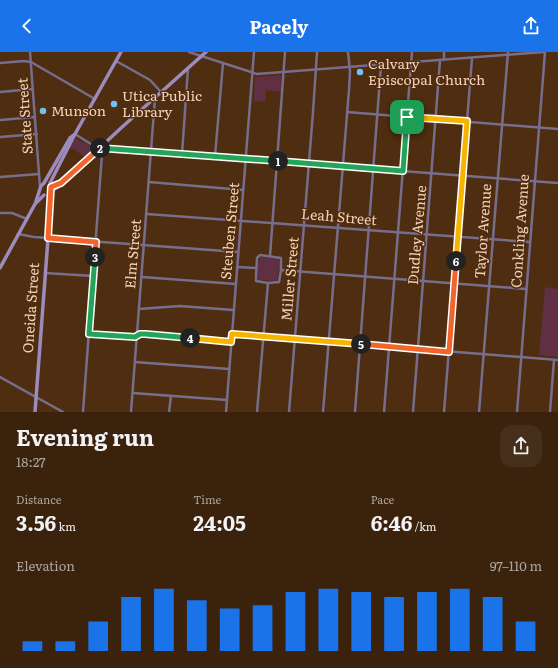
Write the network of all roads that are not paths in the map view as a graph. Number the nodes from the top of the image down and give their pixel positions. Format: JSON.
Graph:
{"nodes":[{"id":1,"x":30,"y":52,"type":"edge"},
{"id":2,"x":121,"y":52,"type":"edge"},
{"id":3,"x":189,"y":52,"type":"edge"},
{"id":4,"x":206,"y":52,"type":"edge"},
{"id":5,"x":254,"y":52,"type":"edge"},
{"id":6,"x":286,"y":52,"type":"edge"},
{"id":7,"x":317,"y":52,"type":"edge"},
{"id":8,"x":348,"y":52,"type":"edge"},
{"id":9,"x":412,"y":52,"type":"edge"},
{"id":10,"x":444,"y":52,"type":"edge"},
{"id":11,"x":475,"y":52,"type":"edge"},
{"id":12,"x":544,"y":52,"type":"edge"},
{"id":13,"x":508,"y":53,"type":"edge"},
{"id":14,"x":202,"y":56,"type":"junction"},
{"id":15,"x":474,"y":58,"type":"junction"},
{"id":16,"x":440,"y":60,"type":"junction"},
{"id":17,"x":444,"y":60,"type":"junction"},
{"id":18,"x":116,"y":61,"type":"junction"},
{"id":19,"x":31,"y":62,"type":"junction"},
{"id":20,"x":412,"y":62,"type":"junction"},
{"id":21,"x":0,"y":63,"type":"edge"},
{"id":22,"x":223,"y":63,"type":"junction"},
{"id":23,"x":381,"y":65,"type":"junction"},
{"id":24,"x":349,"y":67,"type":"junction"},
{"id":25,"x":188,"y":68,"type":"junction"},
{"id":26,"x":316,"y":70,"type":"junction"},
{"id":27,"x":284,"y":72,"type":"junction"},
{"id":28,"x":253,"y":73,"type":"junction"},
{"id":29,"x":33,"y":89,"type":"junction"},
{"id":30,"x":0,"y":92,"type":"edge"},
{"id":31,"x":161,"y":92,"type":"junction"},
{"id":32,"x":95,"y":98,"type":"junction"},
{"id":33,"x":155,"y":98,"type":"junction"},
{"id":34,"x":347,"y":112,"type":"junction"},
{"id":35,"x":378,"y":114,"type":"junction"},
{"id":36,"x":36,"y":117,"type":"junction"},
{"id":37,"x":407,"y":117,"type":"junction"},
{"id":38,"x":436,"y":119,"type":"junction"},
{"id":39,"x":0,"y":120,"type":"edge"},
{"id":40,"x":467,"y":121,"type":"junction"},
{"id":41,"x":502,"y":124,"type":"junction"},
{"id":42,"x":539,"y":127,"type":"junction"},
{"id":43,"x":558,"y":128,"type":"edge"},
{"id":44,"x":37,"y":134,"type":"junction"},
{"id":45,"x":75,"y":134,"type":"junction"},
{"id":46,"x":0,"y":137,"type":"edge"},
{"id":47,"x":100,"y":148,"type":"junction"},
{"id":48,"x":152,"y":151,"type":"junction"},
{"id":49,"x":182,"y":154,"type":"junction"},
{"id":50,"x":215,"y":156,"type":"junction"},
{"id":51,"x":246,"y":159,"type":"junction"},
{"id":52,"x":277,"y":161,"type":"junction"},
{"id":53,"x":309,"y":163,"type":"junction"},
{"id":54,"x":343,"y":166,"type":"junction"},
{"id":55,"x":374,"y":168,"type":"junction"},
{"id":56,"x":403,"y":171,"type":"junction"},
{"id":57,"x":432,"y":173,"type":"junction"},
{"id":58,"x":39,"y":174,"type":"junction"},
{"id":59,"x":463,"y":175,"type":"junction"},
{"id":60,"x":0,"y":177,"type":"edge"},
{"id":61,"x":498,"y":178,"type":"junction"},
{"id":62,"x":39,"y":180,"type":"junction"},
{"id":63,"x":534,"y":181,"type":"junction"},
{"id":64,"x":149,"y":182,"type":"junction"},
{"id":65,"x":44,"y":183,"type":"junction"},
{"id":66,"x":558,"y":183,"type":"edge"},
{"id":67,"x":40,"y":189,"type":"junction"},
{"id":68,"x":51,"y":189,"type":"junction"},
{"id":69,"x":243,"y":190,"type":"junction"},
{"id":70,"x":45,"y":195,"type":"junction"},
{"id":71,"x":35,"y":204,"type":"junction"},
{"id":72,"x":50,"y":206,"type":"junction"},
{"id":73,"x":0,"y":213,"type":"edge"},
{"id":74,"x":147,"y":214,"type":"junction"},
{"id":75,"x":27,"y":219,"type":"junction"},
{"id":76,"x":241,"y":220,"type":"junction"},
{"id":77,"x":273,"y":222,"type":"junction"},
{"id":78,"x":304,"y":225,"type":"junction"},
{"id":79,"x":338,"y":228,"type":"junction"},
{"id":80,"x":369,"y":230,"type":"junction"},
{"id":81,"x":398,"y":232,"type":"junction"},
{"id":82,"x":18,"y":234,"type":"junction"},
{"id":83,"x":427,"y":234,"type":"junction"},
{"id":84,"x":458,"y":237,"type":"junction"},
{"id":85,"x":48,"y":238,"type":"junction"},
{"id":86,"x":493,"y":240,"type":"junction"},
{"id":87,"x":96,"y":242,"type":"junction"},
{"id":88,"x":530,"y":242,"type":"junction"},
{"id":89,"x":144,"y":245,"type":"junction"},
{"id":90,"x":238,"y":252,"type":"junction"},
{"id":91,"x":270,"y":256,"type":"junction"},
{"id":92,"x":237,"y":267,"type":"junction"},
{"id":93,"x":0,"y":268,"type":"edge"},
{"id":94,"x":256,"y":268,"type":"junction"},
{"id":95,"x":281,"y":270,"type":"junction"},
{"id":96,"x":300,"y":272,"type":"junction"},
{"id":97,"x":45,"y":273,"type":"junction"},
{"id":98,"x":334,"y":274,"type":"junction"},
{"id":99,"x":94,"y":276,"type":"junction"},
{"id":100,"x":142,"y":277,"type":"junction"},
{"id":101,"x":366,"y":277,"type":"junction"},
{"id":102,"x":394,"y":279,"type":"junction"},
{"id":103,"x":423,"y":281,"type":"junction"},
{"id":104,"x":268,"y":283,"type":"junction"},
{"id":105,"x":236,"y":284,"type":"junction"},
{"id":106,"x":454,"y":284,"type":"junction"},
{"id":107,"x":489,"y":287,"type":"junction"},
{"id":108,"x":526,"y":290,"type":"junction"},
{"id":109,"x":139,"y":309,"type":"junction"},
{"id":110,"x":233,"y":310,"type":"junction"},
{"id":111,"x":89,"y":334,"type":"junction"},
{"id":112,"x":232,"y":334,"type":"junction"},
{"id":113,"x":137,"y":336,"type":"junction"},
{"id":114,"x":264,"y":337,"type":"junction"},
{"id":115,"x":295,"y":340,"type":"junction"},
{"id":116,"x":231,"y":342,"type":"junction"},
{"id":117,"x":329,"y":342,"type":"junction"},
{"id":118,"x":360,"y":344,"type":"junction"},
{"id":119,"x":389,"y":347,"type":"junction"},
{"id":120,"x":418,"y":349,"type":"junction"},
{"id":121,"x":449,"y":352,"type":"junction"},
{"id":122,"x":484,"y":354,"type":"junction"},
{"id":123,"x":521,"y":357,"type":"junction"},
{"id":124,"x":554,"y":360,"type":"junction"},
{"id":125,"x":558,"y":360,"type":"edge"},
{"id":126,"x":135,"y":362,"type":"junction"},
{"id":127,"x":229,"y":369,"type":"junction"},
{"id":128,"x":0,"y":377,"type":"edge"},
{"id":129,"x":133,"y":393,"type":"junction"},
{"id":130,"x":170,"y":396,"type":"junction"},
{"id":131,"x":36,"y":397,"type":"junction"},
{"id":132,"x":227,"y":400,"type":"junction"},
{"id":133,"x":35,"y":412,"type":"edge"},
{"id":134,"x":63,"y":412,"type":"edge"},
{"id":135,"x":83,"y":412,"type":"edge"},
{"id":136,"x":131,"y":412,"type":"edge"},
{"id":137,"x":169,"y":412,"type":"edge"},
{"id":138,"x":226,"y":412,"type":"edge"},
{"id":139,"x":258,"y":412,"type":"edge"},
{"id":140,"x":289,"y":412,"type":"edge"},
{"id":141,"x":323,"y":412,"type":"edge"},
{"id":142,"x":355,"y":412,"type":"edge"},
{"id":143,"x":384,"y":412,"type":"edge"},
{"id":144,"x":413,"y":412,"type":"edge"},
{"id":145,"x":444,"y":412,"type":"edge"},
{"id":146,"x":479,"y":412,"type":"edge"},
{"id":147,"x":517,"y":412,"type":"edge"},
{"id":148,"x":550,"y":412,"type":"edge"}],
"edges":[{"from":1,"to":19,"type":"street","name":"State Street"},
{"from":2,"to":18,"type":"street"},
{"from":3,"to":14,"type":"street"},
{"from":4,"to":14,"type":"street"},
{"from":5,"to":28,"type":"street","name":"Steuben Street"},
{"from":6,"to":27,"type":"street"},
{"from":7,"to":26,"type":"street","name":"Miller Street"},
{"from":8,"to":24,"type":"street"},
{"from":9,"to":20,"type":"street"},
{"from":10,"to":17,"type":"street"},
{"from":11,"to":15,"type":"street"},
{"from":12,"to":13,"type":"street"},
{"from":12,"to":42,"type":"street","name":"Conkling Avenue"},
{"from":13,"to":15,"type":"street"},
{"from":13,"to":41,"type":"street","name":"Taylor Avenue"},
{"from":14,"to":22,"type":"street"},
{"from":14,"to":25,"type":"street"},
{"from":15,"to":17,"type":"street"},
{"from":15,"to":40,"type":"street"},
{"from":16,"to":17,"type":"street"},
{"from":16,"to":20,"type":"street"},
{"from":16,"to":38,"type":"street","name":"Dudley Avenue"},
{"from":18,"to":31,"type":"street"},
{"from":18,"to":32,"type":"street"},
{"from":19,"to":21,"type":"street"},
{"from":19,"to":29,"type":"street","name":"State Street"},
{"from":19,"to":32,"type":"street"},
{"from":20,"to":23,"type":"street"},
{"from":20,"to":37,"type":"street"},
{"from":22,"to":28,"type":"street"},
{"from":22,"to":50,"type":"street"},
{"from":23,"to":24,"type":"street"},
{"from":23,"to":35,"type":"street"},
{"from":24,"to":26,"type":"street"},
{"from":24,"to":34,"type":"street"},
{"from":25,"to":31,"type":"street"},
{"from":25,"to":49,"type":"street"},
{"from":26,"to":27,"type":"street"},
{"from":26,"to":53,"type":"street","name":"Miller Street"},
{"from":27,"to":28,"type":"street"},
{"from":27,"to":52,"type":"street"},
{"from":28,"to":51,"type":"street","name":"Steuben Street"},
{"from":29,"to":30,"type":"street"},
{"from":29,"to":36,"type":"street","name":"State Street"},
{"from":31,"to":33,"type":"street"},
{"from":32,"to":45,"type":"street"},
{"from":33,"to":47,"type":"street"},
{"from":33,"to":48,"type":"street","name":"Elm Street"},
{"from":34,"to":35,"type":"street"},
{"from":34,"to":54,"type":"street"},
{"from":35,"to":37,"type":"street"},
{"from":35,"to":55,"type":"street"},
{"from":36,"to":39,"type":"street"},
{"from":36,"to":44,"type":"street","name":"State Street"},
{"from":37,"to":38,"type":"street"},
{"from":37,"to":56,"type":"street"},
{"from":38,"to":40,"type":"street"},
{"from":38,"to":57,"type":"street","name":"Dudley Avenue"},
{"from":40,"to":41,"type":"street"},
{"from":40,"to":59,"type":"street"},
{"from":41,"to":42,"type":"street"},
{"from":41,"to":61,"type":"street","name":"Taylor Avenue"},
{"from":42,"to":43,"type":"street"},
{"from":42,"to":63,"type":"street","name":"Conkling Avenue"},
{"from":44,"to":46,"type":"street"},
{"from":44,"to":58,"type":"street","name":"State Street"},
{"from":45,"to":47,"type":"street"},
{"from":45,"to":65,"type":"street"},
{"from":45,"to":68,"type":"street"},
{"from":47,"to":48,"type":"street"},
{"from":47,"to":68,"type":"street"},
{"from":47,"to":87,"type":"street"},
{"from":48,"to":49,"type":"street"},
{"from":48,"to":64,"type":"street","name":"Elm Street"},
{"from":49,"to":50,"type":"street"},
{"from":50,"to":51,"type":"street"},
{"from":51,"to":52,"type":"street"},
{"from":51,"to":69,"type":"street","name":"Steuben Street"},
{"from":52,"to":53,"type":"street"},
{"from":52,"to":77,"type":"street"},
{"from":53,"to":54,"type":"street"},
{"from":53,"to":78,"type":"street","name":"Miller Street"},
{"from":54,"to":55,"type":"street"},
{"from":54,"to":79,"type":"street"},
{"from":55,"to":56,"type":"street"},
{"from":55,"to":80,"type":"street"},
{"from":56,"to":57,"type":"street"},
{"from":56,"to":81,"type":"street"},
{"from":57,"to":59,"type":"street"},
{"from":57,"to":83,"type":"street","name":"Dudley Avenue"},
{"from":58,"to":60,"type":"street"},
{"from":58,"to":62,"type":"street","name":"State Street"},
{"from":59,"to":61,"type":"street"},
{"from":59,"to":84,"type":"street"},
{"from":61,"to":63,"type":"street"},
{"from":61,"to":86,"type":"street","name":"Taylor Avenue"},
{"from":62,"to":65,"type":"street"},
{"from":62,"to":67,"type":"street","name":"State Street"},
{"from":63,"to":66,"type":"street"},
{"from":63,"to":88,"type":"street","name":"Conkling Avenue"},
{"from":64,"to":69,"type":"street"},
{"from":64,"to":74,"type":"street","name":"Elm Street"},
{"from":65,"to":67,"type":"street"},
{"from":65,"to":68,"type":"street"},
{"from":67,"to":70,"type":"street","name":"Oneida Street"},
{"from":67,"to":71,"type":"street"},
{"from":68,"to":70,"type":"street"},
{"from":68,"to":72,"type":"street","name":"Oneida Street"},
{"from":69,"to":76,"type":"street","name":"Steuben Street"},
{"from":70,"to":71,"type":"street"},
{"from":70,"to":72,"type":"street","name":"Oneida Street"},
{"from":71,"to":75,"type":"street"},
{"from":72,"to":85,"type":"street","name":"Oneida Street"},
{"from":73,"to":75,"type":"street"},
{"from":74,"to":76,"type":"street","name":"Leah Street"},
{"from":74,"to":89,"type":"street","name":"Elm Street"},
{"from":75,"to":82,"type":"street"},
{"from":76,"to":77,"type":"street","name":"Leah Street"},
{"from":76,"to":90,"type":"street","name":"Steuben Street"},
{"from":77,"to":78,"type":"street","name":"Leah Street"},
{"from":77,"to":91,"type":"street"},
{"from":78,"to":79,"type":"street","name":"Leah Street"},
{"from":78,"to":96,"type":"street","name":"Miller Street"},
{"from":79,"to":80,"type":"street","name":"Leah Street"},
{"from":79,"to":98,"type":"street"},
{"from":80,"to":81,"type":"street","name":"Leah Street"},
{"from":80,"to":101,"type":"street"},
{"from":81,"to":83,"type":"street","name":"Leah Street"},
{"from":81,"to":102,"type":"street"},
{"from":82,"to":85,"type":"street"},
{"from":82,"to":93,"type":"street"},
{"from":83,"to":84,"type":"street","name":"Leah Street"},
{"from":83,"to":103,"type":"street","name":"Dudley Avenue"},
{"from":84,"to":86,"type":"street","name":"Leah Street"},
{"from":84,"to":106,"type":"street"},
{"from":85,"to":87,"type":"street"},
{"from":85,"to":97,"type":"street","name":"Oneida Street"},
{"from":86,"to":88,"type":"street","name":"Leah Street"},
{"from":86,"to":107,"type":"street","name":"Taylor Avenue"},
{"from":87,"to":89,"type":"street"},
{"from":87,"to":99,"type":"street"},
{"from":88,"to":108,"type":"street","name":"Conkling Avenue"},
{"from":89,"to":90,"type":"street"},
{"from":89,"to":100,"type":"street","name":"Elm Street"},
{"from":90,"to":92,"type":"street","name":"Steuben Street"},
{"from":91,"to":94,"type":"street"},
{"from":91,"to":95,"type":"street"},
{"from":92,"to":94,"type":"street"},
{"from":92,"to":105,"type":"street","name":"Steuben Street"},
{"from":94,"to":104,"type":"street"},
{"from":95,"to":96,"type":"street"},
{"from":95,"to":104,"type":"street"},
{"from":96,"to":98,"type":"street"},
{"from":96,"to":115,"type":"street","name":"Miller Street"},
{"from":97,"to":99,"type":"street"},
{"from":97,"to":131,"type":"street","name":"Oneida Street"},
{"from":98,"to":101,"type":"street"},
{"from":98,"to":117,"type":"street"},
{"from":99,"to":111,"type":"street"},
{"from":100,"to":105,"type":"street"},
{"from":100,"to":109,"type":"street","name":"Elm Street"},
{"from":101,"to":102,"type":"street"},
{"from":101,"to":118,"type":"street"},
{"from":102,"to":103,"type":"street"},
{"from":102,"to":119,"type":"street"},
{"from":103,"to":106,"type":"street"},
{"from":103,"to":120,"type":"street","name":"Dudley Avenue"},
{"from":104,"to":114,"type":"street"},
{"from":105,"to":110,"type":"street","name":"Steuben Street"},
{"from":106,"to":107,"type":"street"},
{"from":106,"to":121,"type":"street"},
{"from":107,"to":108,"type":"street"},
{"from":107,"to":122,"type":"street","name":"Taylor Avenue"},
{"from":108,"to":123,"type":"street","name":"Conkling Avenue"},
{"from":109,"to":110,"type":"street"},
{"from":109,"to":113,"type":"street","name":"Elm Street"},
{"from":110,"to":112,"type":"street","name":"Steuben Street"},
{"from":111,"to":113,"type":"street"},
{"from":111,"to":135,"type":"street"},
{"from":112,"to":114,"type":"street"},
{"from":112,"to":116,"type":"street","name":"Steuben Street"},
{"from":113,"to":116,"type":"street"},
{"from":113,"to":126,"type":"street","name":"Elm Street"},
{"from":114,"to":115,"type":"street"},
{"from":114,"to":139,"type":"street"},
{"from":115,"to":117,"type":"street"},
{"from":115,"to":140,"type":"street","name":"Miller Street"},
{"from":116,"to":127,"type":"street","name":"Steuben Street"},
{"from":117,"to":118,"type":"street"},
{"from":117,"to":141,"type":"street"},
{"from":118,"to":119,"type":"street"},
{"from":118,"to":142,"type":"street"},
{"from":119,"to":120,"type":"street"},
{"from":119,"to":143,"type":"street"},
{"from":120,"to":121,"type":"street"},
{"from":120,"to":144,"type":"street","name":"Dudley Avenue"},
{"from":121,"to":122,"type":"street"},
{"from":121,"to":145,"type":"street"},
{"from":122,"to":123,"type":"street"},
{"from":122,"to":146,"type":"street","name":"Taylor Avenue"},
{"from":123,"to":124,"type":"street"},
{"from":123,"to":147,"type":"street","name":"Conkling Avenue"},
{"from":124,"to":125,"type":"street"},
{"from":124,"to":148,"type":"street"},
{"from":126,"to":127,"type":"street"},
{"from":126,"to":129,"type":"street","name":"Elm Street"},
{"from":127,"to":132,"type":"street","name":"Steuben Street"},
{"from":128,"to":131,"type":"street"},
{"from":129,"to":130,"type":"street"},
{"from":129,"to":136,"type":"street","name":"Elm Street"},
{"from":130,"to":132,"type":"street"},
{"from":130,"to":137,"type":"street"},
{"from":131,"to":133,"type":"street","name":"Oneida Street"},
{"from":131,"to":134,"type":"street"},
{"from":132,"to":138,"type":"street","name":"Steuben Street"}]}
